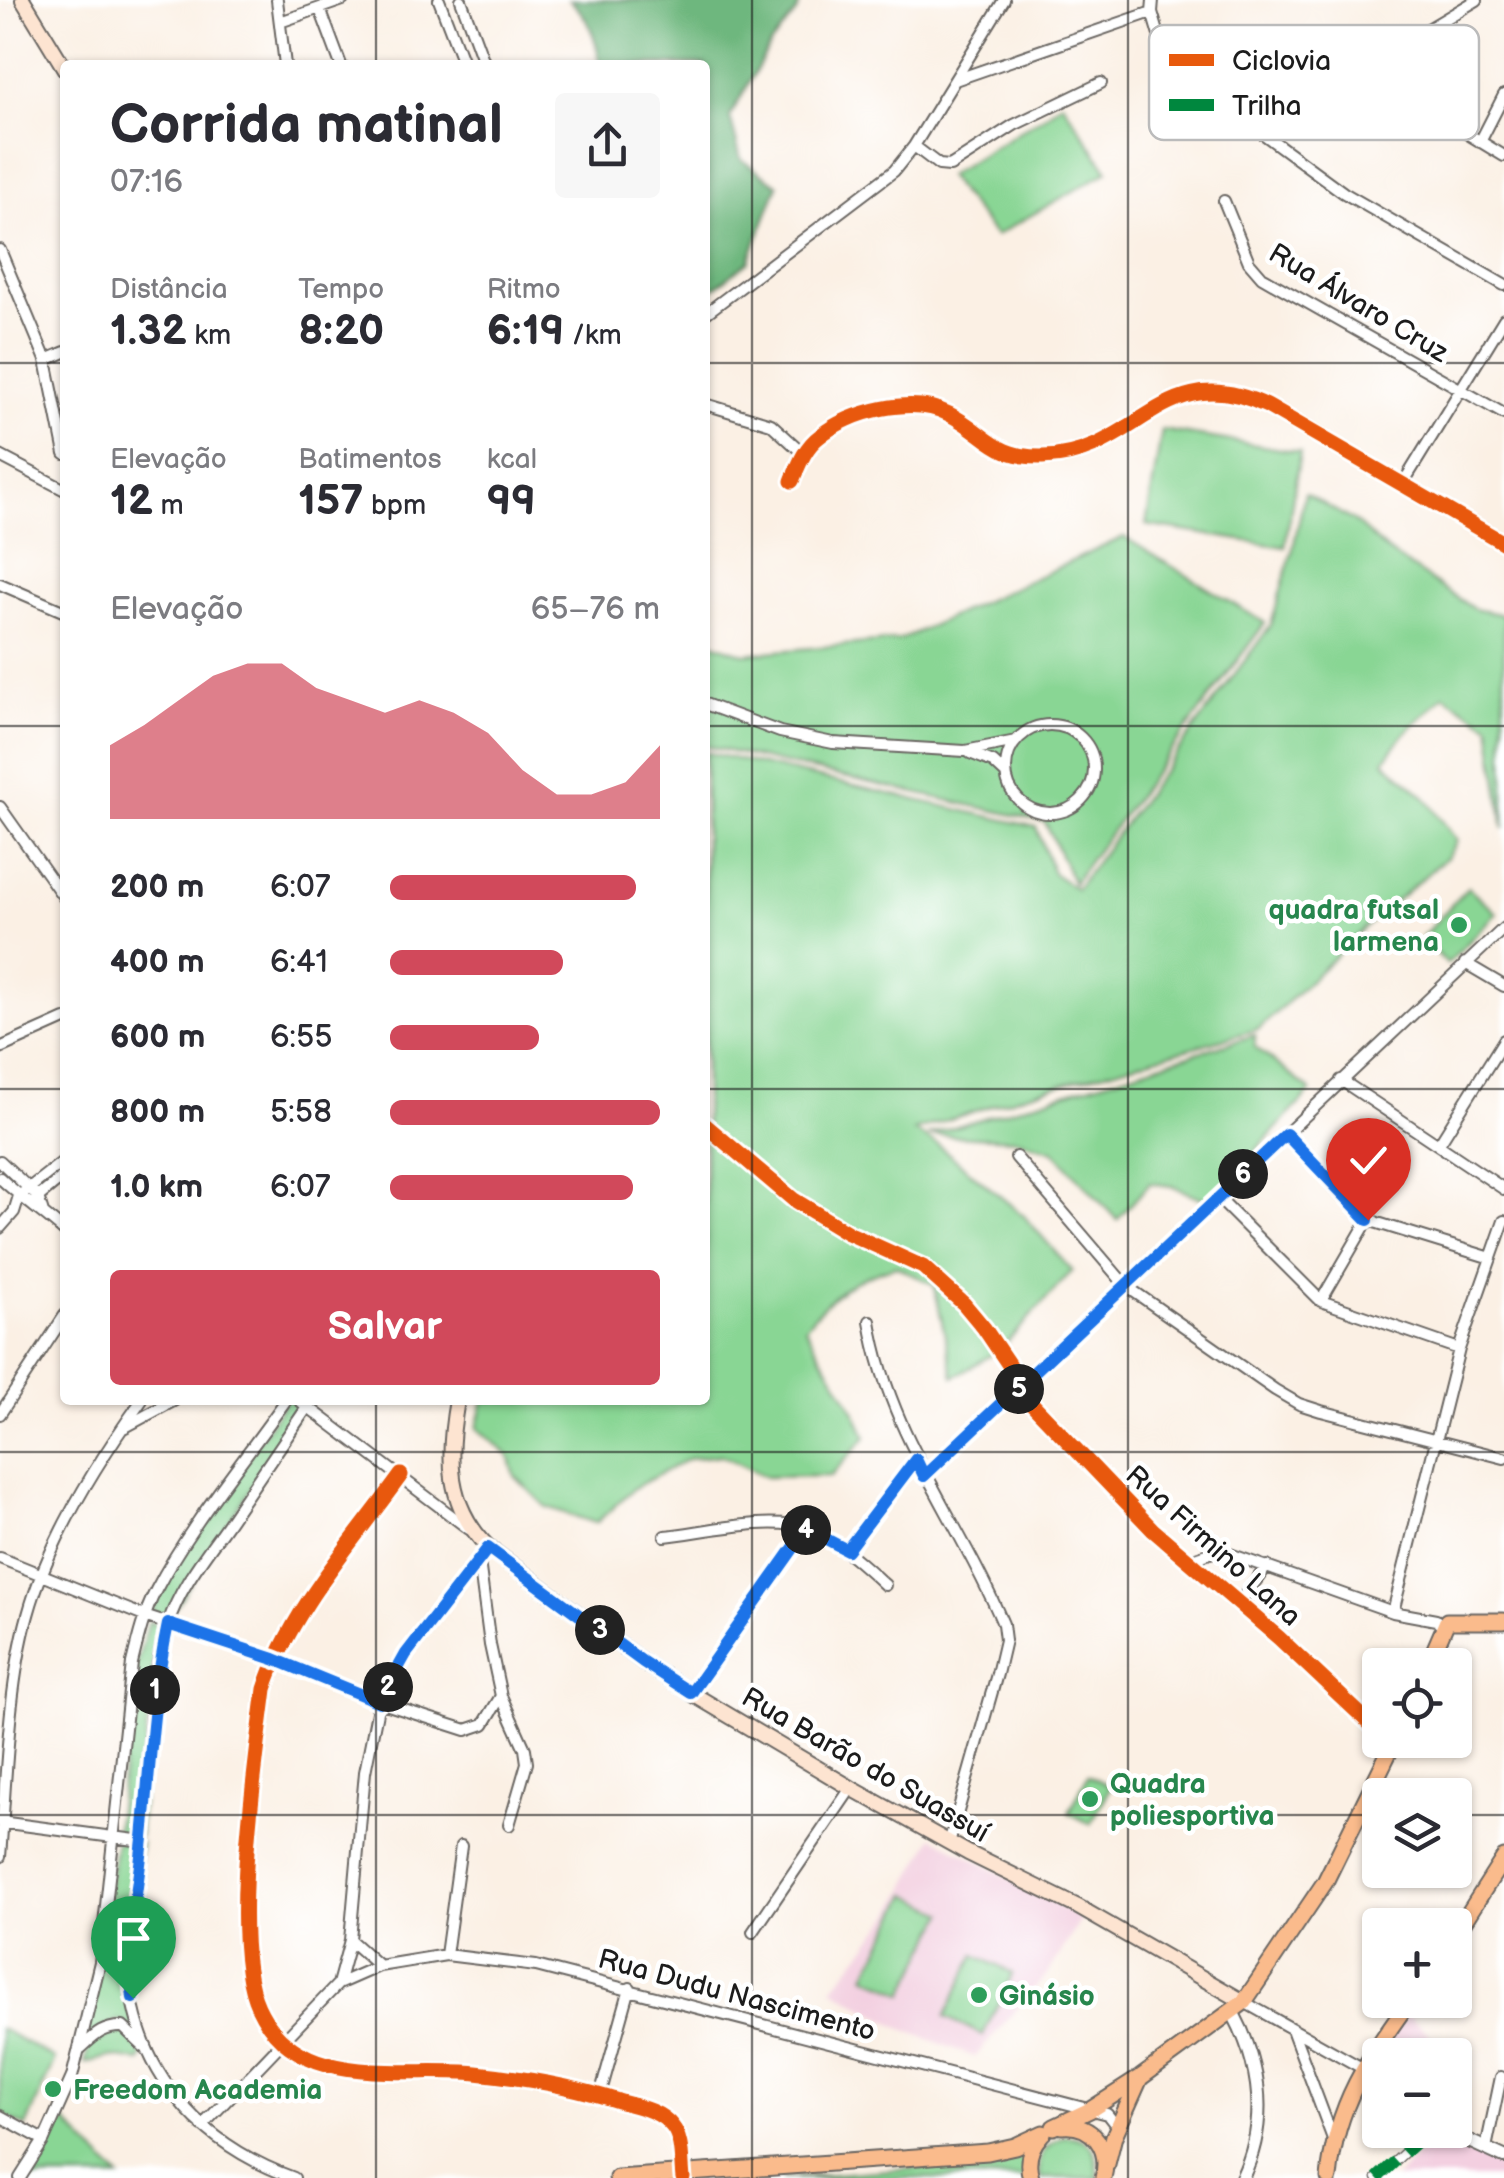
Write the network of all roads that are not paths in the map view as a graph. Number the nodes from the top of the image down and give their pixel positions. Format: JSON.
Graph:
{"nodes":[{"id":1,"x":23,"y":0,"type":"edge"},
{"id":2,"x":277,"y":0,"type":"edge"},
{"id":3,"x":343,"y":0,"type":"edge"},
{"id":4,"x":439,"y":0,"type":"edge"},
{"id":5,"x":462,"y":0,"type":"edge"},
{"id":6,"x":1476,"y":0,"type":"edge"},
{"id":7,"x":1005,"y":1,"type":"edge"},
{"id":8,"x":1152,"y":6,"type":"edge"},
{"id":9,"x":320,"y":9,"type":"junction"},
{"id":10,"x":280,"y":22,"type":"junction"},
{"id":11,"x":1434,"y":25,"type":"edge"},
{"id":12,"x":284,"y":60,"type":"edge"},
{"id":13,"x":339,"y":60,"type":"edge"},
{"id":14,"x":462,"y":60,"type":"edge"},
{"id":15,"x":483,"y":60,"type":"edge"},
{"id":16,"x":60,"y":61,"type":"edge"},
{"id":17,"x":955,"y":80,"type":"junction"},
{"id":18,"x":1102,"y":83,"type":"dead end"},
{"id":19,"x":1504,"y":95,"type":"edge"},
{"id":20,"x":1272,"y":140,"type":"edge"},
{"id":21,"x":1477,"y":140,"type":"edge"},
{"id":22,"x":1480,"y":142,"type":"junction"},
{"id":23,"x":914,"y":146,"type":"junction"},
{"id":24,"x":1504,"y":156,"type":"edge"},
{"id":25,"x":1224,"y":201,"type":"dead end"},
{"id":26,"x":0,"y":250,"type":"edge"},
{"id":27,"x":1504,"y":286,"type":"edge"},
{"id":28,"x":710,"y":310,"type":"edge"},
{"id":29,"x":1504,"y":319,"type":"edge"},
{"id":30,"x":60,"y":354,"type":"edge"},
{"id":31,"x":46,"y":360,"type":"junction"},
{"id":32,"x":1461,"y":389,"type":"junction"},
{"id":33,"x":710,"y":406,"type":"edge"},
{"id":34,"x":1504,"y":414,"type":"edge"},
{"id":35,"x":60,"y":429,"type":"edge"},
{"id":36,"x":804,"y":454,"type":"junction"},
{"id":37,"x":0,"y":456,"type":"edge"},
{"id":38,"x":792,"y":481,"type":"dead end"},
{"id":39,"x":1402,"y":485,"type":"junction"},
{"id":40,"x":60,"y":487,"type":"edge"},
{"id":41,"x":1504,"y":543,"type":"edge"},
{"id":42,"x":0,"y":584,"type":"edge"},
{"id":43,"x":60,"y":610,"type":"edge"},
{"id":44,"x":710,"y":706,"type":"edge"},
{"id":45,"x":1016,"y":741,"type":"junction"},
{"id":46,"x":965,"y":751,"type":"junction"},
{"id":47,"x":1006,"y":774,"type":"junction"},
{"id":48,"x":0,"y":807,"type":"edge"},
{"id":49,"x":4,"y":824,"type":"edge"},
{"id":50,"x":60,"y":893,"type":"edge"},
{"id":51,"x":1504,"y":928,"type":"edge"},
{"id":52,"x":1466,"y":963,"type":"junction"},
{"id":53,"x":1504,"y":986,"type":"edge"},
{"id":54,"x":60,"y":1021,"type":"edge"},
{"id":55,"x":1504,"y":1040,"type":"edge"},
{"id":56,"x":0,"y":1048,"type":"edge"},
{"id":57,"x":1341,"y":1080,"type":"junction"},
{"id":58,"x":710,"y":1129,"type":"edge"},
{"id":59,"x":1286,"y":1134,"type":"junction"},
{"id":60,"x":1439,"y":1144,"type":"junction"},
{"id":61,"x":1016,"y":1156,"type":"dead end"},
{"id":62,"x":0,"y":1161,"type":"edge"},
{"id":63,"x":60,"y":1165,"type":"edge"},
{"id":64,"x":0,"y":1178,"type":"edge"},
{"id":65,"x":60,"y":1178,"type":"edge"},
{"id":66,"x":1504,"y":1189,"type":"edge"},
{"id":67,"x":34,"y":1193,"type":"junction"},
{"id":68,"x":1218,"y":1198,"type":"junction"},
{"id":69,"x":24,"y":1201,"type":"junction"},
{"id":70,"x":43,"y":1213,"type":"junction"},
{"id":71,"x":1368,"y":1220,"type":"junction"},
{"id":72,"x":1504,"y":1220,"type":"edge"},
{"id":73,"x":0,"y":1228,"type":"edge"},
{"id":74,"x":60,"y":1228,"type":"edge"},
{"id":75,"x":1490,"y":1258,"type":"junction"},
{"id":76,"x":1126,"y":1286,"type":"junction"},
{"id":77,"x":1321,"y":1301,"type":"junction"},
{"id":78,"x":870,"y":1321,"type":"dead end"},
{"id":79,"x":60,"y":1323,"type":"edge"},
{"id":80,"x":1460,"y":1349,"type":"junction"},
{"id":81,"x":1019,"y":1390,"type":"junction"},
{"id":82,"x":138,"y":1405,"type":"edge"},
{"id":83,"x":165,"y":1405,"type":"edge"},
{"id":84,"x":283,"y":1405,"type":"edge"},
{"id":85,"x":304,"y":1405,"type":"edge"},
{"id":86,"x":310,"y":1405,"type":"edge"},
{"id":87,"x":456,"y":1405,"type":"edge"},
{"id":88,"x":0,"y":1414,"type":"edge"},
{"id":89,"x":120,"y":1430,"type":"junction"},
{"id":90,"x":1436,"y":1440,"type":"junction"},
{"id":91,"x":1504,"y":1458,"type":"edge"},
{"id":92,"x":916,"y":1459,"type":"junction"},
{"id":93,"x":402,"y":1475,"type":"junction"},
{"id":94,"x":924,"y":1476,"type":"junction"},
{"id":95,"x":469,"y":1528,"type":"junction"},
{"id":96,"x":807,"y":1529,"type":"junction"},
{"id":97,"x":666,"y":1536,"type":"dead end"},
{"id":98,"x":847,"y":1550,"type":"junction"},
{"id":99,"x":484,"y":1554,"type":"junction"},
{"id":100,"x":0,"y":1558,"type":"edge"},
{"id":101,"x":1190,"y":1560,"type":"junction"},
{"id":102,"x":1267,"y":1566,"type":"junction"},
{"id":103,"x":41,"y":1574,"type":"junction"},
{"id":104,"x":886,"y":1585,"type":"dead end"},
{"id":105,"x":1239,"y":1604,"type":"junction"},
{"id":106,"x":1393,"y":1612,"type":"junction"},
{"id":107,"x":144,"y":1616,"type":"junction"},
{"id":108,"x":1504,"y":1621,"type":"edge"},
{"id":109,"x":168,"y":1624,"type":"junction"},
{"id":110,"x":1446,"y":1625,"type":"junction"},
{"id":111,"x":1436,"y":1648,"type":"edge"},
{"id":112,"x":274,"y":1659,"type":"junction"},
{"id":113,"x":691,"y":1693,"type":"junction"},
{"id":114,"x":502,"y":1696,"type":"junction"},
{"id":115,"x":379,"y":1702,"type":"junction"},
{"id":116,"x":1362,"y":1715,"type":"edge"},
{"id":117,"x":1380,"y":1758,"type":"edge"},
{"id":118,"x":851,"y":1788,"type":"junction"},
{"id":119,"x":2,"y":1822,"type":"edge"},
{"id":120,"x":509,"y":1825,"type":"dead end"},
{"id":121,"x":114,"y":1836,"type":"junction"},
{"id":122,"x":143,"y":1841,"type":"junction"},
{"id":123,"x":950,"y":1842,"type":"junction"},
{"id":124,"x":461,"y":1846,"type":"dead end"},
{"id":125,"x":0,"y":1857,"type":"edge"},
{"id":126,"x":1504,"y":1858,"type":"edge"},
{"id":127,"x":1472,"y":1908,"type":"edge"},
{"id":128,"x":753,"y":1932,"type":"dead end"},
{"id":129,"x":350,"y":1940,"type":"junction"},
{"id":130,"x":446,"y":1955,"type":"junction"},
{"id":131,"x":378,"y":1966,"type":"junction"},
{"id":132,"x":338,"y":1984,"type":"junction"},
{"id":133,"x":630,"y":1988,"type":"junction"},
{"id":134,"x":1237,"y":2005,"type":"junction"},
{"id":135,"x":1293,"y":2031,"type":"junction"},
{"id":136,"x":282,"y":2042,"type":"junction"},
{"id":137,"x":81,"y":2048,"type":"junction"},
{"id":138,"x":147,"y":2049,"type":"junction"},
{"id":139,"x":1362,"y":2068,"type":"joint"},
{"id":140,"x":1501,"y":2077,"type":"dead end"},
{"id":141,"x":1140,"y":2078,"type":"junction"},
{"id":142,"x":600,"y":2095,"type":"junction"},
{"id":143,"x":1499,"y":2107,"type":"edge"},
{"id":144,"x":1090,"y":2110,"type":"junction"},
{"id":145,"x":0,"y":2116,"type":"edge"},
{"id":146,"x":202,"y":2126,"type":"junction"},
{"id":147,"x":1118,"y":2128,"type":"junction"},
{"id":148,"x":1049,"y":2130,"type":"junction"},
{"id":149,"x":1334,"y":2139,"type":"junction"},
{"id":150,"x":44,"y":2140,"type":"junction"},
{"id":151,"x":1472,"y":2142,"type":"edge"},
{"id":152,"x":1410,"y":2148,"type":"edge"},
{"id":153,"x":1486,"y":2148,"type":"junction"},
{"id":154,"x":1504,"y":2157,"type":"edge"},
{"id":155,"x":838,"y":2170,"type":"edge"},
{"id":156,"x":789,"y":2173,"type":"edge"},
{"id":157,"x":1105,"y":2173,"type":"edge"},
{"id":158,"x":683,"y":2176,"type":"edge"},
{"id":159,"x":20,"y":2178,"type":"edge"},
{"id":160,"x":294,"y":2178,"type":"edge"},
{"id":161,"x":617,"y":2178,"type":"edge"},
{"id":162,"x":1031,"y":2178,"type":"edge"},
{"id":163,"x":1242,"y":2178,"type":"edge"},
{"id":164,"x":1330,"y":2178,"type":"edge"},
{"id":165,"x":1377,"y":2178,"type":"edge"}],
"edges":[{"from":1,"to":16,"type":"main road"},
{"from":2,"to":10,"type":"street"},
{"from":3,"to":9,"type":"street"},
{"from":4,"to":14,"type":"street"},
{"from":5,"to":15,"type":"street"},
{"from":6,"to":11,"type":"street"},
{"from":7,"to":17,"type":"street"},
{"from":8,"to":17,"type":"street"},
{"from":9,"to":10,"type":"street"},
{"from":9,"to":13,"type":"street"},
{"from":10,"to":12,"type":"street"},
{"from":17,"to":23,"type":"street"},
{"from":18,"to":23,"type":"street"},
{"from":19,"to":22,"type":"street"},
{"from":20,"to":27,"type":"street"},
{"from":21,"to":22,"type":"street"},
{"from":22,"to":24,"type":"street"},
{"from":23,"to":28,"type":"street"},
{"from":25,"to":32,"type":"street","name":"Rua Álvaro Cruz"},
{"from":26,"to":31,"type":"street"},
{"from":29,"to":32,"type":"street"},
{"from":30,"to":31,"type":"street"},
{"from":31,"to":35,"type":"street"},
{"from":32,"to":34,"type":"street","name":"Rua Álvaro Cruz"},
{"from":32,"to":39,"type":"street"},
{"from":33,"to":36,"type":"street"},
{"from":36,"to":38,"type":"street"},
{"from":36,"to":39,"type":"street"},
{"from":37,"to":40,"type":"street"},
{"from":39,"to":41,"type":"street"},
{"from":42,"to":43,"type":"street"},
{"from":44,"to":46,"type":"street"},
{"from":45,"to":46,"type":"street"},
{"from":45,"to":47,"type":"street"},
{"from":45,"to":47,"type":"street"},
{"from":46,"to":47,"type":"street"},
{"from":48,"to":49,"type":"street"},
{"from":49,"to":50,"type":"street"},
{"from":51,"to":52,"type":"street"},
{"from":52,"to":53,"type":"street"},
{"from":52,"to":57,"type":"street"},
{"from":54,"to":56,"type":"street"},
{"from":55,"to":60,"type":"street"},
{"from":57,"to":59,"type":"street"},
{"from":57,"to":60,"type":"street"},
{"from":58,"to":81,"type":"street","name":"Rua Firmino Lana"},
{"from":59,"to":68,"type":"street"},
{"from":59,"to":71,"type":"street"},
{"from":60,"to":66,"type":"street"},
{"from":61,"to":76,"type":"street"},
{"from":62,"to":67,"type":"street"},
{"from":63,"to":67,"type":"street"},
{"from":64,"to":69,"type":"street"},
{"from":65,"to":67,"type":"street"},
{"from":67,"to":69,"type":"street"},
{"from":67,"to":70,"type":"street"},
{"from":68,"to":76,"type":"street"},
{"from":68,"to":77,"type":"street"},
{"from":69,"to":70,"type":"street"},
{"from":69,"to":73,"type":"street"},
{"from":70,"to":74,"type":"street"},
{"from":71,"to":75,"type":"street"},
{"from":71,"to":77,"type":"street"},
{"from":72,"to":75,"type":"street"},
{"from":75,"to":80,"type":"street"},
{"from":76,"to":81,"type":"street"},
{"from":76,"to":90,"type":"street"},
{"from":77,"to":80,"type":"street"},
{"from":78,"to":92,"type":"street"},
{"from":79,"to":88,"type":"street"},
{"from":80,"to":90,"type":"street"},
{"from":81,"to":94,"type":"street"},
{"from":81,"to":101,"type":"street","name":"Rua Firmino Lana"},
{"from":82,"to":89,"type":"street"},
{"from":83,"to":89,"type":"street"},
{"from":84,"to":107,"type":"street"},
{"from":85,"to":109,"type":"street"},
{"from":86,"to":93,"type":"street","name":"Rua Barão do Suassuí"},
{"from":87,"to":95,"type":"main road"},
{"from":89,"to":103,"type":"street"},
{"from":90,"to":91,"type":"street"},
{"from":90,"to":106,"type":"street"},
{"from":92,"to":94,"type":"street"},
{"from":92,"to":98,"type":"street"},
{"from":93,"to":95,"type":"street","name":"Rua Barão do Suassuí"},
{"from":93,"to":112,"type":"street"},
{"from":94,"to":123,"type":"street"},
{"from":95,"to":99,"type":"main road","name":"Rua Barão do Suassuí"},
{"from":96,"to":97,"type":"street"},
{"from":96,"to":98,"type":"street"},
{"from":96,"to":113,"type":"street"},
{"from":98,"to":104,"type":"street"},
{"from":99,"to":113,"type":"main road","name":"Rua Barão do Suassuí"},
{"from":99,"to":114,"type":"street"},
{"from":99,"to":115,"type":"street"},
{"from":100,"to":103,"type":"street"},
{"from":101,"to":102,"type":"street"},
{"from":101,"to":105,"type":"street","name":"Rua Firmino Lana"},
{"from":102,"to":105,"type":"street"},
{"from":102,"to":106,"type":"street"},
{"from":103,"to":107,"type":"street"},
{"from":103,"to":119,"type":"street"},
{"from":105,"to":116,"type":"street","name":"Rua Firmino Lana"},
{"from":106,"to":110,"type":"street"},
{"from":107,"to":109,"type":"street"},
{"from":107,"to":121,"type":"street"},
{"from":108,"to":110,"type":"highway"},
{"from":109,"to":112,"type":"street"},
{"from":109,"to":122,"type":"street"},
{"from":110,"to":111,"type":"highway"},
{"from":112,"to":115,"type":"street"},
{"from":112,"to":136,"type":"street"},
{"from":113,"to":118,"type":"main road","name":"Rua Barão do Suassuí"},
{"from":114,"to":115,"type":"street"},
{"from":114,"to":120,"type":"street"},
{"from":115,"to":129,"type":"street"},
{"from":117,"to":134,"type":"highway"},
{"from":118,"to":123,"type":"main road","name":"Rua Barão do Suassuí"},
{"from":118,"to":128,"type":"street"},
{"from":119,"to":121,"type":"street"},
{"from":119,"to":125,"type":"street"},
{"from":121,"to":122,"type":"street"},
{"from":121,"to":137,"type":"street"},
{"from":122,"to":138,"type":"street"},
{"from":123,"to":134,"type":"main road","name":"Rua Barão do Suassuí"},
{"from":124,"to":130,"type":"street"},
{"from":126,"to":127,"type":"highway"},
{"from":129,"to":131,"type":"street"},
{"from":129,"to":132,"type":"street"},
{"from":130,"to":131,"type":"street","name":"Rua Dudu Nascimento"},
{"from":130,"to":133,"type":"street","name":"Rua Dudu Nascimento"},
{"from":131,"to":132,"type":"street","name":"Rua Dudu Nascimento"},
{"from":132,"to":136,"type":"street"},
{"from":133,"to":142,"type":"street"},
{"from":133,"to":144,"type":"street","name":"Rua Dudu Nascimento"},
{"from":134,"to":135,"type":"street","name":"Rua Barão do Suassuí"},
{"from":134,"to":141,"type":"highway"},
{"from":134,"to":163,"type":"street"},
{"from":135,"to":139,"type":"street","name":"Rua Barão do Suassuí"},
{"from":135,"to":149,"type":"street"},
{"from":136,"to":142,"type":"street"},
{"from":136,"to":146,"type":"street"},
{"from":137,"to":138,"type":"street"},
{"from":137,"to":150,"type":"street"},
{"from":138,"to":146,"type":"street"},
{"from":139,"to":149,"type":"highway"},
{"from":140,"to":143,"type":"street"},
{"from":141,"to":144,"type":"highway"},
{"from":141,"to":147,"type":"highway"},
{"from":142,"to":158,"type":"street"},
{"from":143,"to":153,"type":"street"},
{"from":144,"to":147,"type":"street","name":"Rua Dudu Nascimento"},
{"from":144,"to":148,"type":"highway"},
{"from":145,"to":150,"type":"street"},
{"from":146,"to":160,"type":"street"},
{"from":147,"to":157,"type":"highway"},
{"from":148,"to":155,"type":"highway"},
{"from":148,"to":157,"type":"highway"},
{"from":148,"to":162,"type":"highway"},
{"from":149,"to":164,"type":"highway"},
{"from":150,"to":159,"type":"street"},
{"from":151,"to":153,"type":"street"},
{"from":152,"to":165,"type":"street"},
{"from":153,"to":154,"type":"street"},
{"from":155,"to":156,"type":"highway"},
{"from":156,"to":158,"type":"highway"},
{"from":158,"to":161,"type":"highway"}]}
